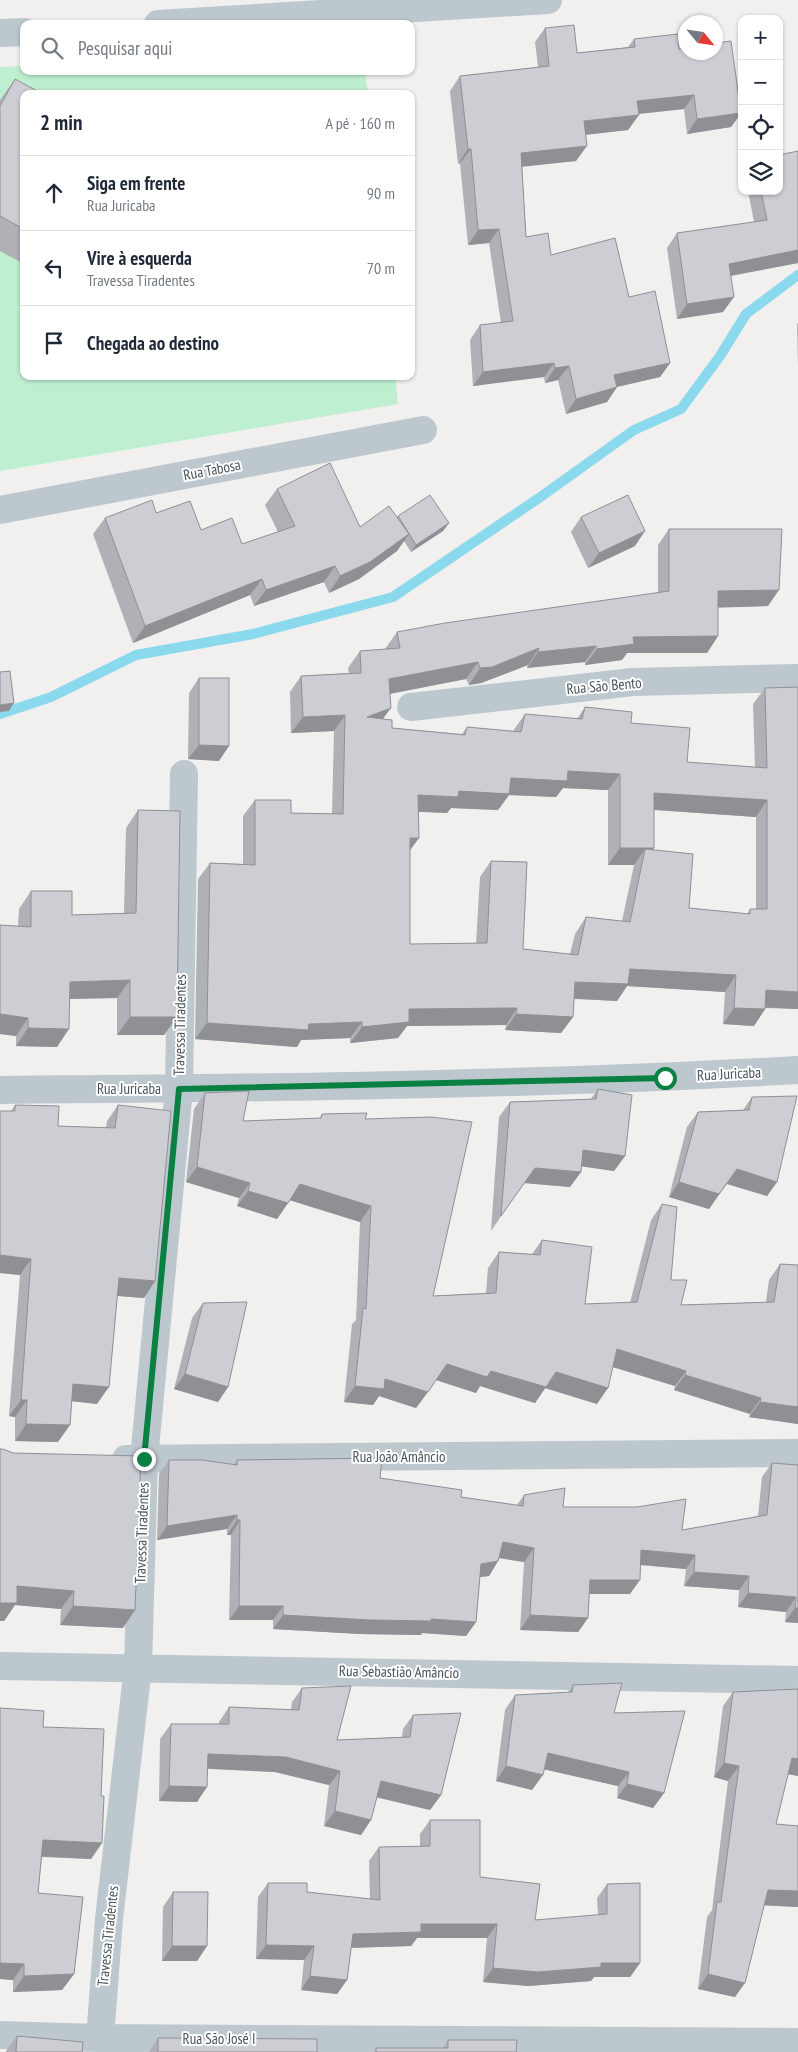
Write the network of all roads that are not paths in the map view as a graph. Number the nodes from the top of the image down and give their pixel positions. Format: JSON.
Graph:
{"nodes":[{"id":1,"x":548,"y":0,"type":"edge"},
{"id":2,"x":404,"y":4,"type":"edge"},
{"id":3,"x":207,"y":20,"type":"edge"},
{"id":4,"x":20,"y":32,"type":"edge"},
{"id":5,"x":0,"y":33,"type":"edge"},
{"id":6,"x":423,"y":430,"type":"dead end"},
{"id":7,"x":0,"y":510,"type":"edge"},
{"id":8,"x":798,"y":678,"type":"edge"},
{"id":9,"x":411,"y":706,"type":"dead end"},
{"id":10,"x":184,"y":774,"type":"dead end"},
{"id":11,"x":798,"y":1070,"type":"edge"},
{"id":12,"x":179,"y":1089,"type":"junction"},
{"id":13,"x":0,"y":1090,"type":"edge"},
{"id":14,"x":798,"y":1453,"type":"edge"},
{"id":15,"x":106,"y":1458,"type":"edge"},
{"id":16,"x":144,"y":1459,"type":"junction"},
{"id":17,"x":0,"y":1666,"type":"edge"},
{"id":18,"x":138,"y":1667,"type":"junction"},
{"id":19,"x":798,"y":1680,"type":"edge"},
{"id":20,"x":0,"y":2035,"type":"edge"},
{"id":21,"x":798,"y":2042,"type":"edge"},
{"id":22,"x":99,"y":2045,"type":"edge"}],
"edges":[{"from":1,"to":2,"type":"street"},
{"from":2,"to":3,"type":"street"},
{"from":4,"to":5,"type":"street"},
{"from":6,"to":7,"type":"street","name":"Rua Tabosa"},
{"from":8,"to":9,"type":"street","name":"Rua São Bento"},
{"from":10,"to":12,"type":"street","name":"Travessa Tiradentes"},
{"from":11,"to":12,"type":"street","name":"Rua Juricaba"},
{"from":12,"to":13,"type":"street","name":"Rua Juricaba"},
{"from":12,"to":16,"type":"street","name":"Travessa Tiradentes"},
{"from":14,"to":16,"type":"street","name":"Rua João Amâncio"},
{"from":15,"to":16,"type":"street","name":"Rua João Amâncio"},
{"from":16,"to":18,"type":"street","name":"Travessa Tiradentes"},
{"from":17,"to":18,"type":"street","name":"Rua Sebastião Amâncio"},
{"from":18,"to":19,"type":"street","name":"Rua Sebastião Amâncio"},
{"from":18,"to":22,"type":"street","name":"Travessa Tiradentes"},
{"from":20,"to":22,"type":"street","name":"Rua São José I"},
{"from":21,"to":22,"type":"street","name":"Rua São José I"}]}
